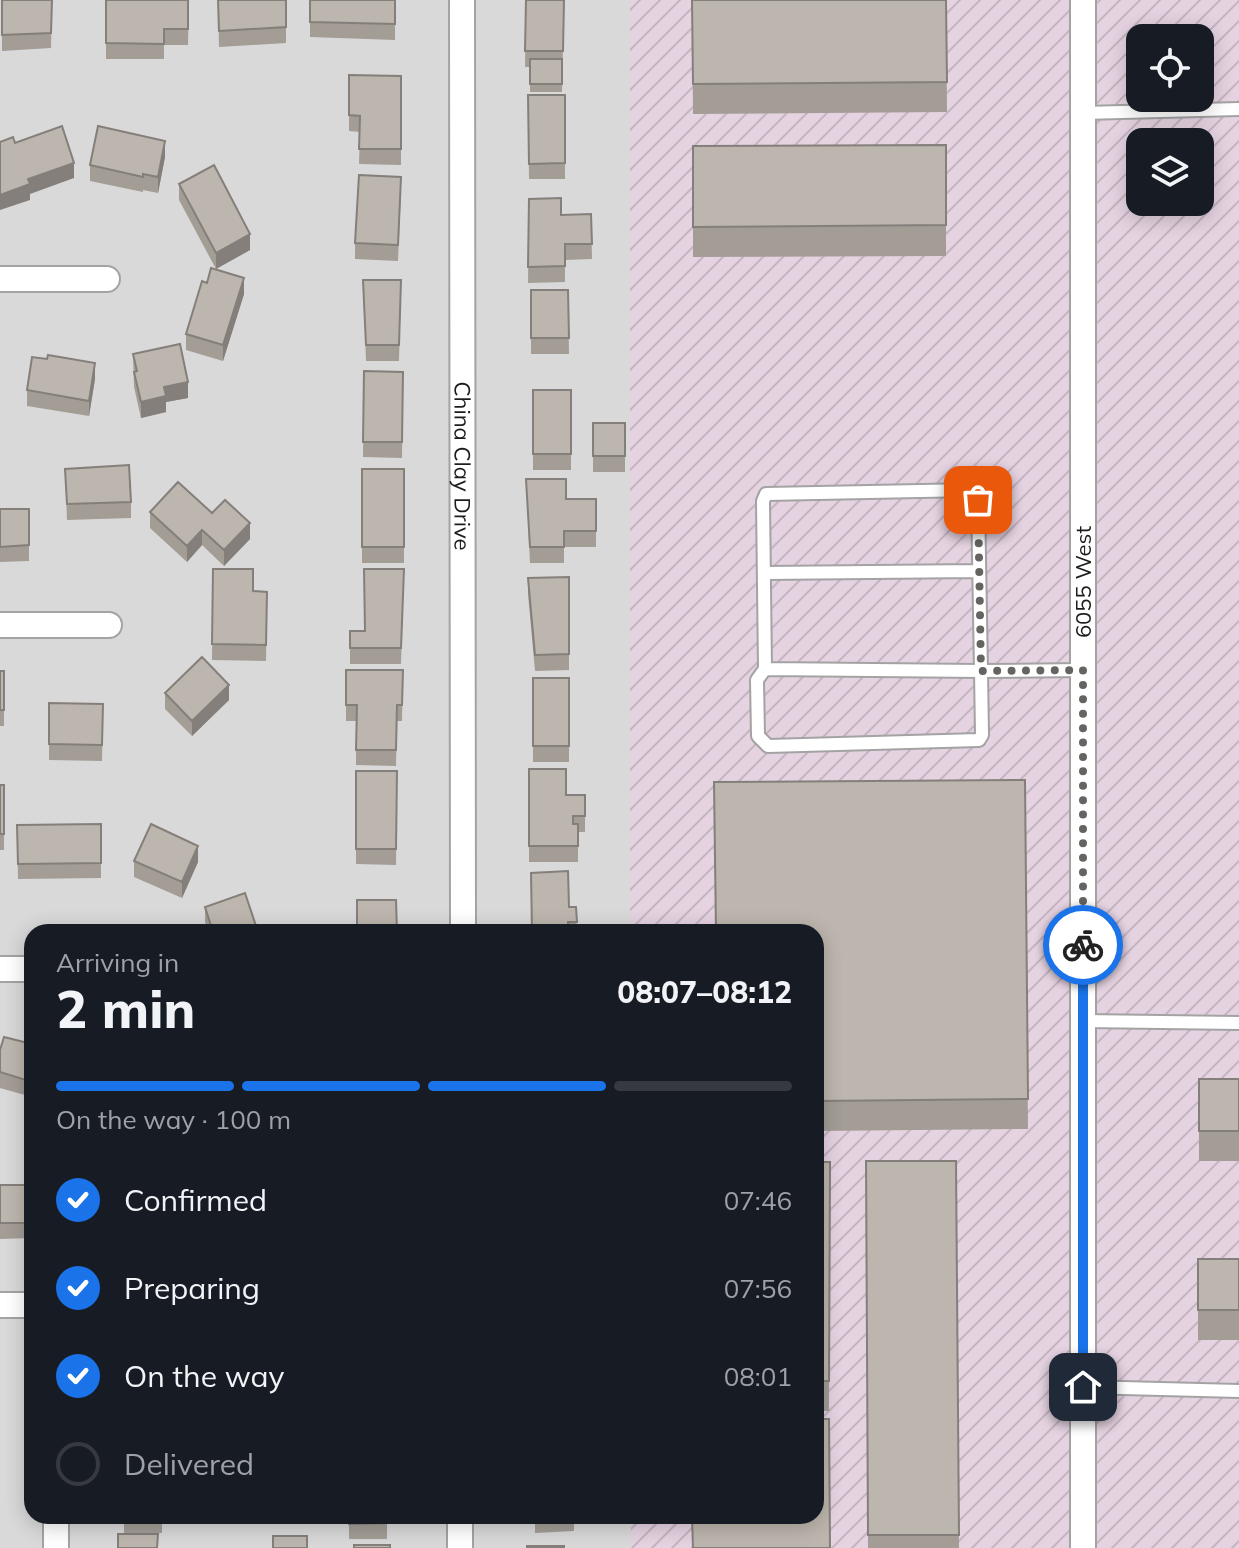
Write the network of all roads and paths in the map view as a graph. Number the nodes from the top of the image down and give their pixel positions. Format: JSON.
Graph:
{"nodes":[{"id":1,"x":462,"y":0,"type":"edge"},
{"id":2,"x":1083,"y":0,"type":"edge"},
{"id":3,"x":1239,"y":109,"type":"edge"},
{"id":4,"x":1083,"y":113,"type":"junction"},
{"id":5,"x":0,"y":279,"type":"edge"},
{"id":6,"x":107,"y":279,"type":"dead end"},
{"id":7,"x":979,"y":571,"type":"junction"},
{"id":8,"x":764,"y":573,"type":"junction"},
{"id":9,"x":0,"y":625,"type":"edge"},
{"id":10,"x":109,"y":625,"type":"dead end"},
{"id":11,"x":765,"y":669,"type":"junction"},
{"id":12,"x":1083,"y":670,"type":"junction"},
{"id":13,"x":981,"y":671,"type":"junction"},
{"id":14,"x":463,"y":924,"type":"edge"},
{"id":15,"x":0,"y":969,"type":"edge"},
{"id":16,"x":24,"y":969,"type":"edge"},
{"id":17,"x":1083,"y":1021,"type":"junction"},
{"id":18,"x":1239,"y":1023,"type":"edge"},
{"id":19,"x":0,"y":1305,"type":"edge"},
{"id":20,"x":24,"y":1305,"type":"edge"},
{"id":21,"x":1083,"y":1387,"type":"junction"},
{"id":22,"x":1239,"y":1391,"type":"edge"},
{"id":23,"x":56,"y":1524,"type":"edge"},
{"id":24,"x":460,"y":1524,"type":"edge"},
{"id":25,"x":56,"y":1548,"type":"edge"},
{"id":26,"x":460,"y":1548,"type":"edge"},
{"id":27,"x":1083,"y":1548,"type":"edge"}],
"edges":[{"from":1,"to":14,"type":"street","name":"China Clay Drive"},
{"from":2,"to":4,"type":"street","name":"6055 West"},
{"from":3,"to":4,"type":"lane"},
{"from":4,"to":12,"type":"street","name":"6055 West"},
{"from":5,"to":6,"type":"street"},
{"from":7,"to":8,"type":"lane"},
{"from":7,"to":8,"type":"lane"},
{"from":7,"to":13,"type":"lane"},
{"from":8,"to":11,"type":"lane"},
{"from":9,"to":10,"type":"street"},
{"from":11,"to":13,"type":"lane"},
{"from":11,"to":13,"type":"lane"},
{"from":12,"to":13,"type":"lane"},
{"from":12,"to":17,"type":"street","name":"6055 West"},
{"from":15,"to":16,"type":"street"},
{"from":17,"to":18,"type":"lane"},
{"from":17,"to":21,"type":"street","name":"6055 West"},
{"from":19,"to":20,"type":"street"},
{"from":21,"to":22,"type":"lane"},
{"from":21,"to":27,"type":"street","name":"6055 West"},
{"from":23,"to":25,"type":"street"},
{"from":24,"to":26,"type":"street"}]}
